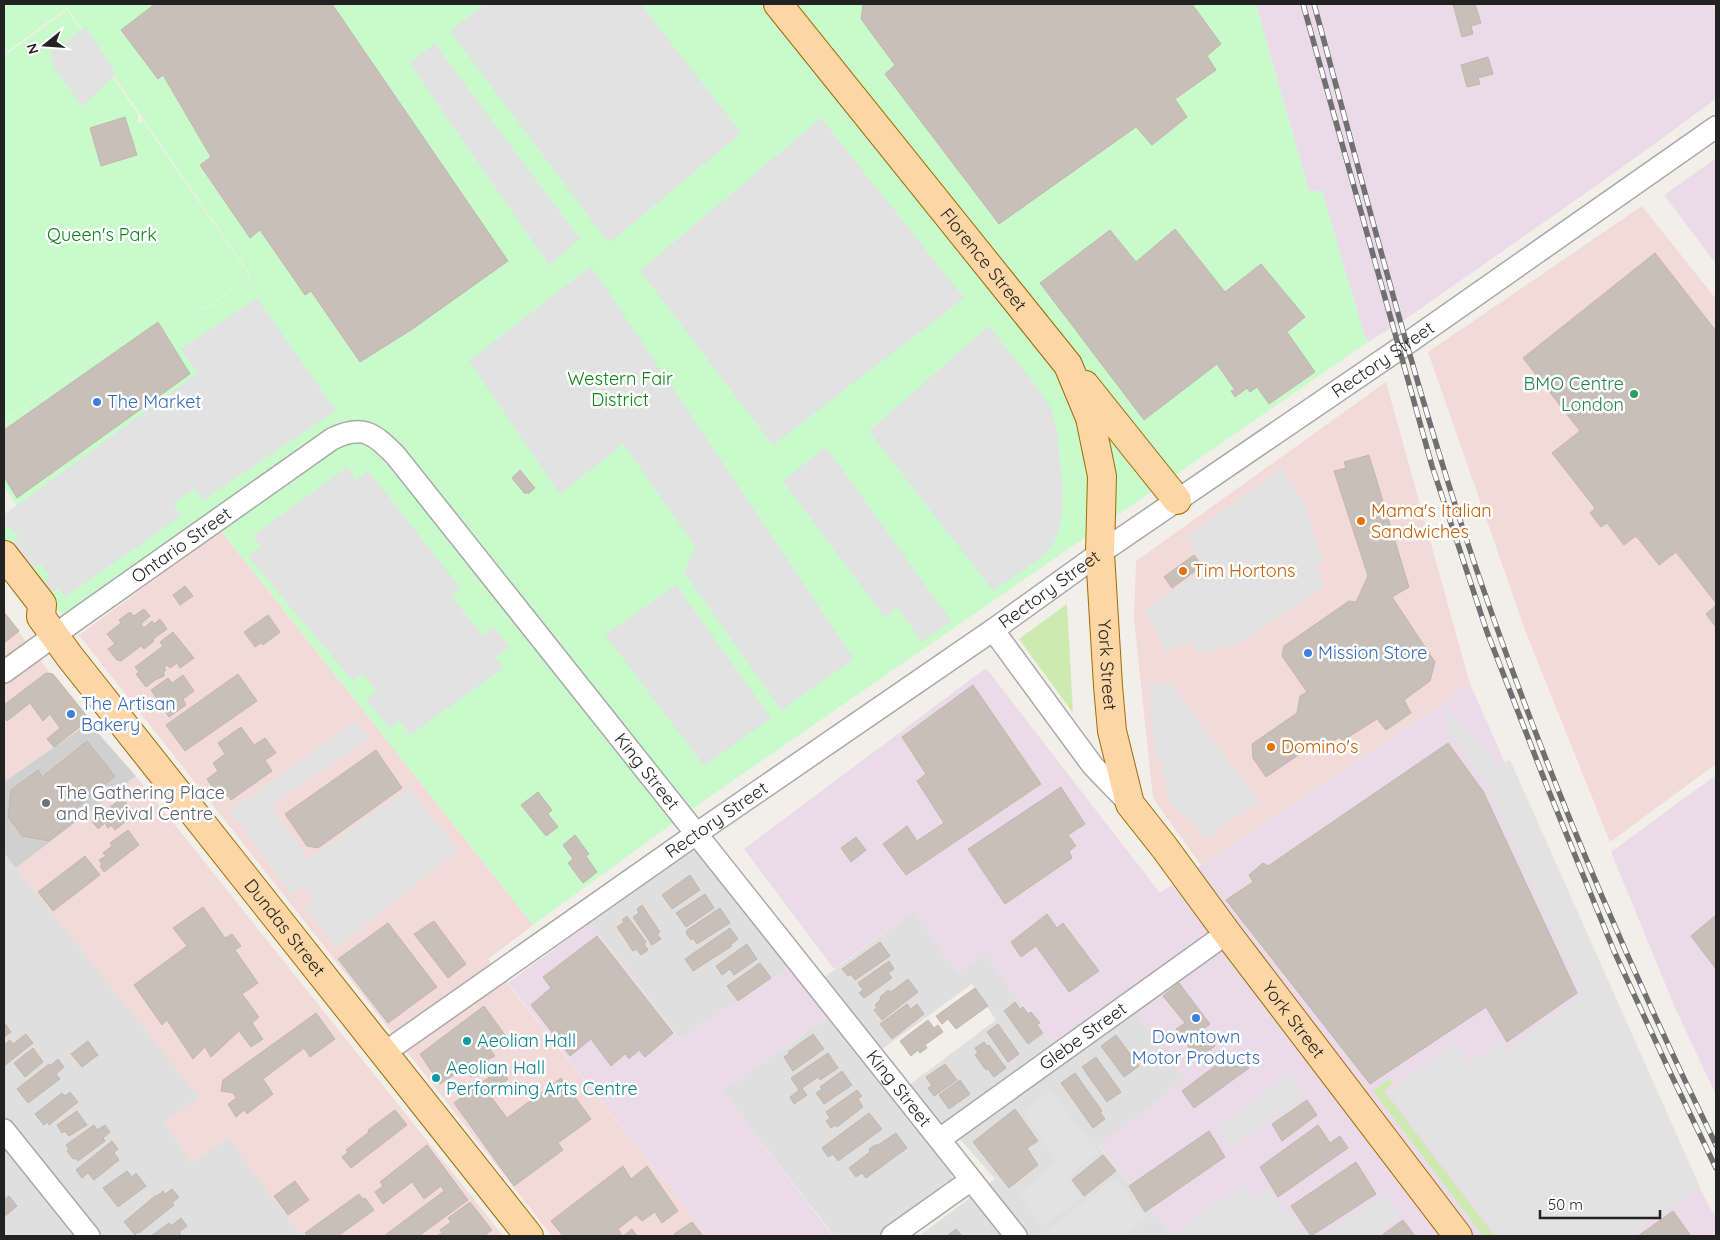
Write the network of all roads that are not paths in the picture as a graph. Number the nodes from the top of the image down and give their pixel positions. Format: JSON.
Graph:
{"nodes":[{"id":1,"x":778,"y":4,"type":"edge"},
{"id":2,"x":1716,"y":127,"type":"edge"},
{"id":3,"x":1068,"y":365,"type":"junction"},
{"id":4,"x":365,"y":432,"type":"joint"},
{"id":5,"x":1177,"y":500,"type":"junction"},
{"id":6,"x":1100,"y":552,"type":"junction"},
{"id":7,"x":4,"y":555,"type":"edge"},
{"id":8,"x":4,"y":583,"type":"edge"},
{"id":9,"x":48,"y":626,"type":"junction"},
{"id":10,"x":993,"y":630,"type":"junction"},
{"id":11,"x":4,"y":672,"type":"edge"},
{"id":12,"x":1130,"y":804,"type":"junction"},
{"id":13,"x":696,"y":834,"type":"junction"},
{"id":14,"x":1227,"y":933,"type":"junction"},
{"id":15,"x":384,"y":1054,"type":"junction"},
{"id":16,"x":4,"y":1130,"type":"edge"},
{"id":17,"x":940,"y":1140,"type":"junction"},
{"id":18,"x":971,"y":1180,"type":"junction"},
{"id":19,"x":88,"y":1236,"type":"edge"},
{"id":20,"x":529,"y":1236,"type":"edge"},
{"id":21,"x":892,"y":1236,"type":"edge"},
{"id":22,"x":1016,"y":1236,"type":"edge"},
{"id":23,"x":1458,"y":1236,"type":"edge"}],
"edges":[{"from":1,"to":3,"type":"main road","name":"Florence Street"},
{"from":2,"to":5,"type":"street","name":"Rectory Street"},
{"from":3,"to":5,"type":"main road"},
{"from":3,"to":6,"type":"main road","name":"Florence Street"},
{"from":4,"to":9,"type":"street","name":"Ontario Street"},
{"from":4,"to":13,"type":"street","name":"King Street"},
{"from":5,"to":6,"type":"street","name":"Rectory Street"},
{"from":6,"to":10,"type":"street","name":"Rectory Street"},
{"from":6,"to":12,"type":"main road","name":"York Street"},
{"from":7,"to":9,"type":"main road","name":"Dundas Street"},
{"from":8,"to":9,"type":"main road","name":"Dundas Street"},
{"from":9,"to":11,"type":"street","name":"Ontario Street"},
{"from":9,"to":15,"type":"main road","name":"Dundas Street"},
{"from":10,"to":12,"type":"street","name":"York Street"},
{"from":10,"to":13,"type":"street","name":"Rectory Street"},
{"from":12,"to":14,"type":"main road","name":"York Street"},
{"from":13,"to":15,"type":"street","name":"Rectory Street"},
{"from":13,"to":17,"type":"street","name":"King Street"},
{"from":14,"to":17,"type":"street","name":"Glebe Street"},
{"from":14,"to":23,"type":"main road","name":"York Street"},
{"from":15,"to":20,"type":"main road","name":"Dundas Street"},
{"from":16,"to":19,"type":"street"},
{"from":17,"to":18,"type":"street","name":"King Street"},
{"from":18,"to":21,"type":"street"},
{"from":18,"to":22,"type":"street","name":"King Street"}]}
